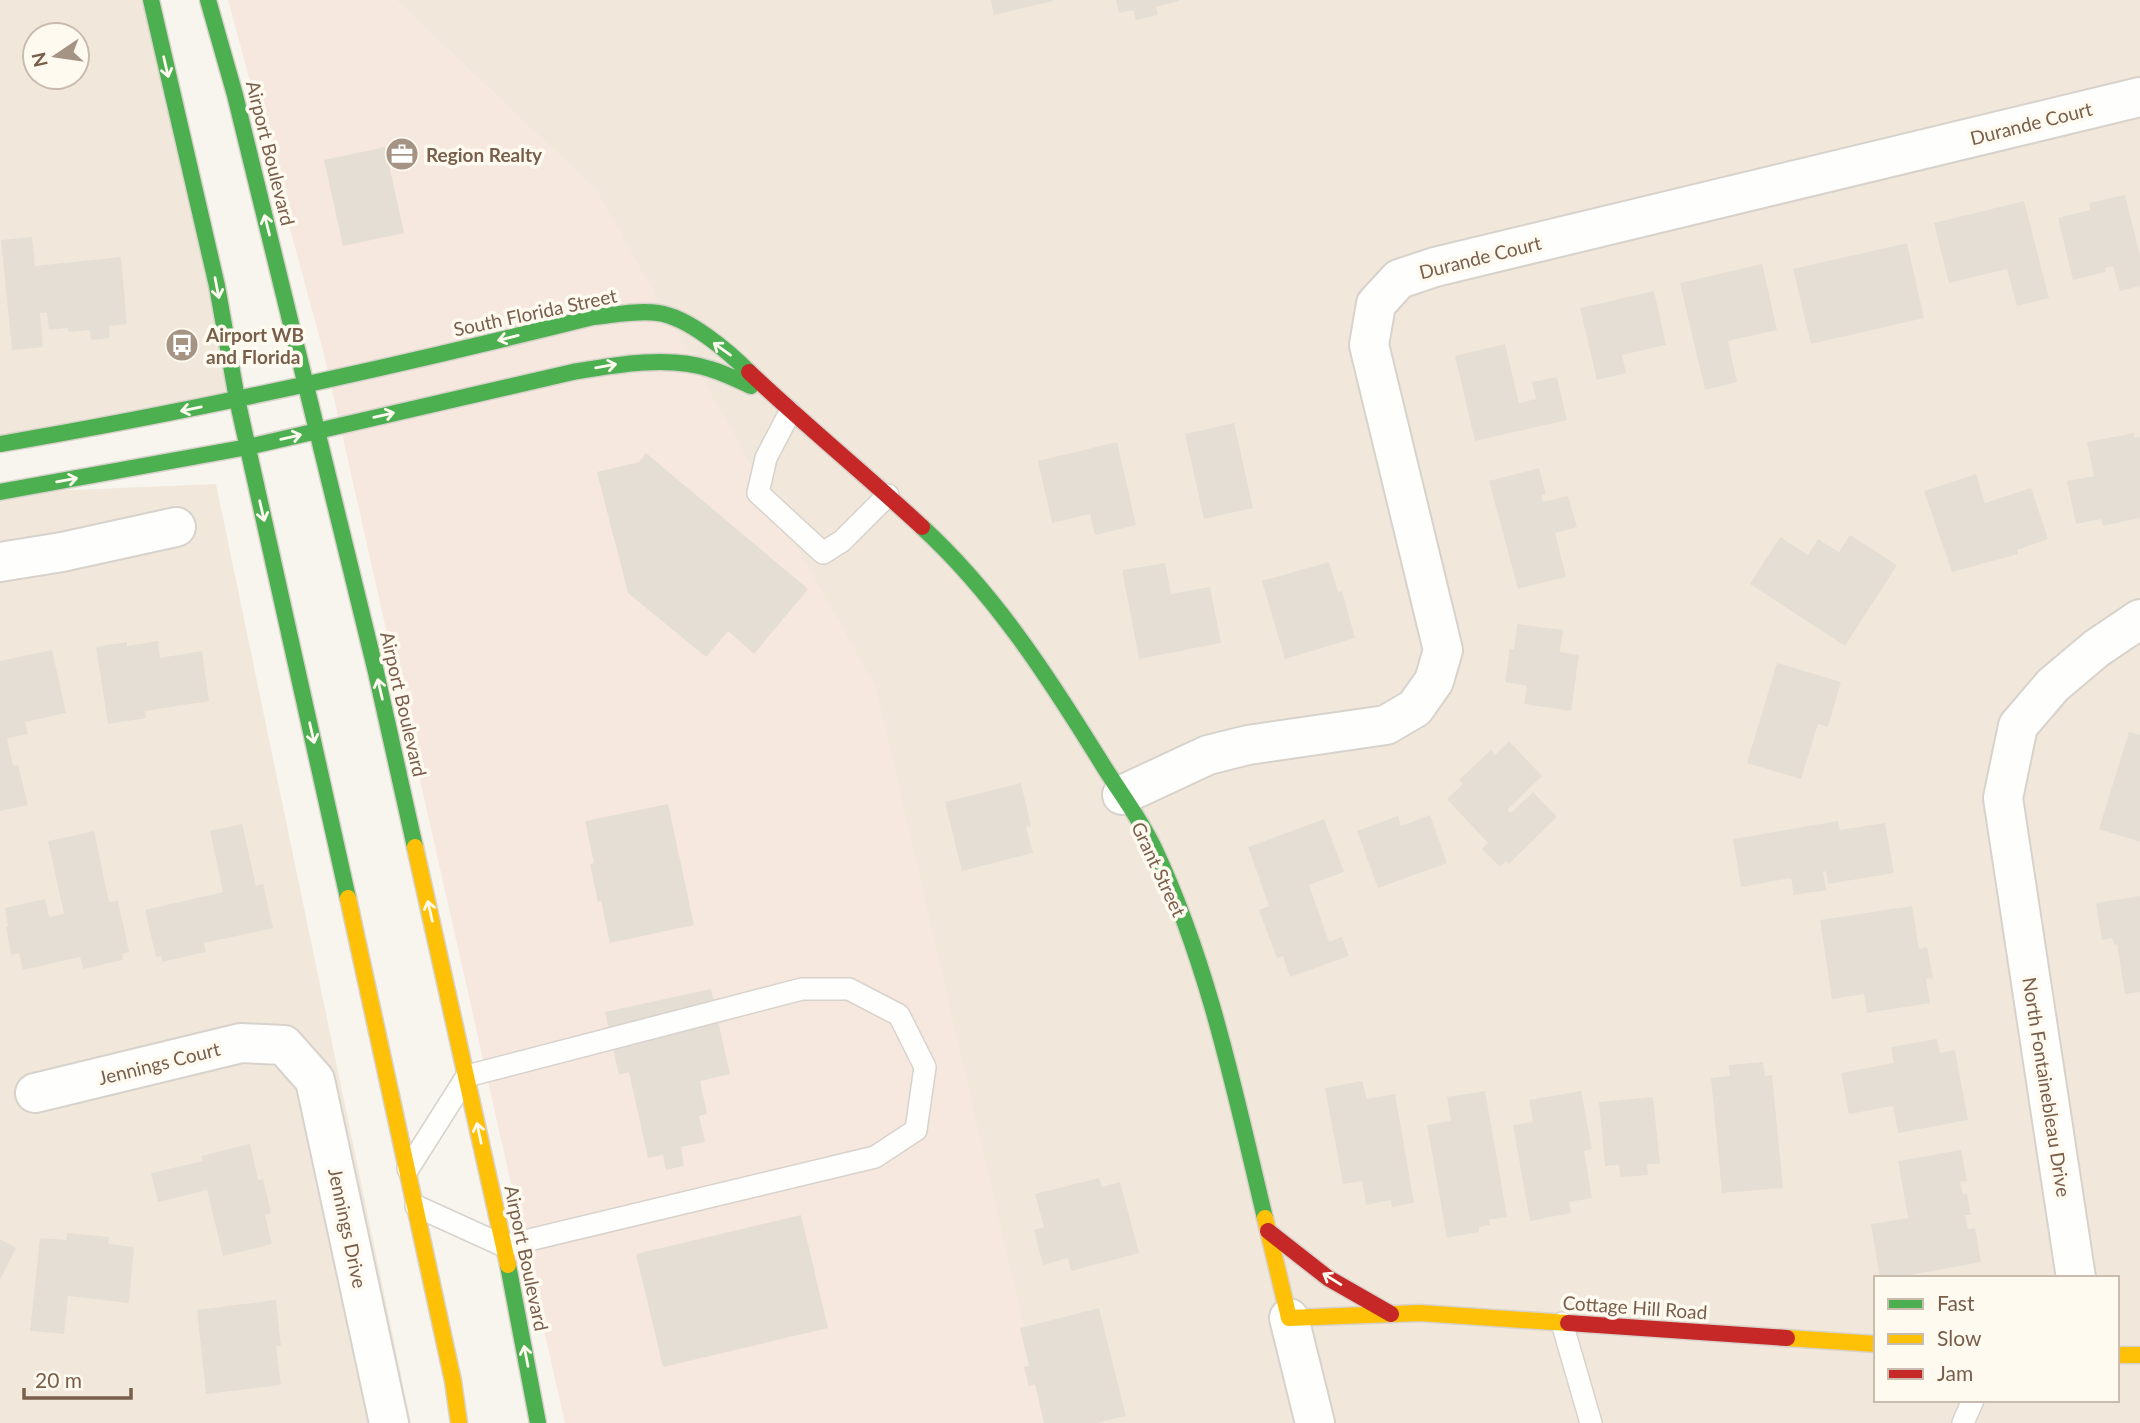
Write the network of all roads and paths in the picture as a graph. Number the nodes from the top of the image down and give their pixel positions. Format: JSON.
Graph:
{"nodes":[{"id":1,"x":150,"y":0,"type":"edge"},
{"id":2,"x":208,"y":0,"type":"edge"},
{"id":3,"x":2140,"y":97,"type":"edge"},
{"id":4,"x":306,"y":387,"type":"junction"},
{"id":5,"x":772,"y":395,"type":"junction"},
{"id":6,"x":237,"y":399,"type":"junction"},
{"id":7,"x":790,"y":412,"type":"junction"},
{"id":8,"x":318,"y":430,"type":"junction"},
{"id":9,"x":0,"y":444,"type":"edge"},
{"id":10,"x":248,"y":447,"type":"junction"},
{"id":11,"x":0,"y":492,"type":"edge"},
{"id":12,"x":888,"y":495,"type":"junction"},
{"id":13,"x":176,"y":527,"type":"dead end"},
{"id":14,"x":0,"y":562,"type":"edge"},
{"id":15,"x":2140,"y":619,"type":"edge"},
{"id":16,"x":1122,"y":795,"type":"junction"},
{"id":17,"x":284,"y":1045,"type":"joint"},
{"id":18,"x":467,"y":1076,"type":"junction"},
{"id":19,"x":35,"y":1093,"type":"dead end"},
{"id":20,"x":408,"y":1169,"type":"junction"},
{"id":21,"x":416,"y":1206,"type":"junction"},
{"id":22,"x":1268,"y":1231,"type":"junction"},
{"id":23,"x":504,"y":1246,"type":"junction"},
{"id":24,"x":2076,"y":1276,"type":"edge"},
{"id":25,"x":1391,"y":1314,"type":"junction"},
{"id":26,"x":1289,"y":1318,"type":"junction"},
{"id":27,"x":1562,"y":1323,"type":"junction"},
{"id":28,"x":1874,"y":1344,"type":"edge"},
{"id":29,"x":2119,"y":1355,"type":"edge"},
{"id":30,"x":2140,"y":1355,"type":"edge"},
{"id":31,"x":1972,"y":1402,"type":"edge"},
{"id":32,"x":389,"y":1423,"type":"edge"},
{"id":33,"x":459,"y":1423,"type":"edge"},
{"id":34,"x":538,"y":1423,"type":"edge"},
{"id":35,"x":1315,"y":1423,"type":"edge"},
{"id":36,"x":1591,"y":1423,"type":"edge"},
{"id":37,"x":1963,"y":1423,"type":"edge"}],
"edges":[{"from":1,"to":6,"type":"street","one_way":true},
{"from":4,"to":2,"type":"street","name":"Airport Boulevard","one_way":true},
{"from":3,"to":16,"type":"street","name":"Durande Court"},
{"from":5,"to":4,"type":"street","name":"South Florida Street","one_way":true},
{"from":4,"to":6,"type":"street","name":"South Florida Street"},
{"from":4,"to":8,"type":"street","name":"Airport Boulevard"},
{"from":5,"to":7,"type":"street","name":"Grant Street"},
{"from":8,"to":5,"type":"street","one_way":true},
{"from":6,"to":9,"type":"street","name":"South Florida Street","one_way":true},
{"from":6,"to":10,"type":"street"},
{"from":7,"to":12,"type":"street","name":"Grant Street"},
{"from":7,"to":12,"type":"lane"},
{"from":10,"to":8,"type":"street","one_way":true},
{"from":18,"to":8,"type":"street","name":"Airport Boulevard","one_way":true},
{"from":11,"to":10,"type":"street","one_way":true},
{"from":10,"to":20,"type":"street","one_way":true},
{"from":12,"to":16,"type":"street","name":"Grant Street"},
{"from":13,"to":14,"type":"street"},
{"from":15,"to":24,"type":"street","name":"North Fontainebleau Drive"},
{"from":16,"to":22,"type":"street","name":"Grant Street"},
{"from":17,"to":19,"type":"street","name":"Jennings Court"},
{"from":17,"to":32,"type":"street","name":"Jennings Drive"},
{"from":18,"to":20,"type":"lane"},
{"from":23,"to":18,"type":"street","name":"Airport Boulevard","one_way":true},
{"from":18,"to":23,"type":"lane"},
{"from":20,"to":21,"type":"street"},
{"from":21,"to":23,"type":"lane"},
{"from":21,"to":33,"type":"street"},
{"from":25,"to":22,"type":"street","one_way":true},
{"from":22,"to":26,"type":"street","name":"Grant Street"},
{"from":34,"to":23,"type":"street","name":"Airport Boulevard","one_way":true},
{"from":25,"to":26,"type":"street","name":"Cottage Hill Road"},
{"from":25,"to":27,"type":"street","name":"Cottage Hill Road"},
{"from":26,"to":35,"type":"street","name":"Grant Street"},
{"from":27,"to":28,"type":"street","name":"Cottage Hill Road"},
{"from":27,"to":36,"type":"lane"},
{"from":29,"to":30,"type":"street"},
{"from":31,"to":37,"type":"lane"}]}
